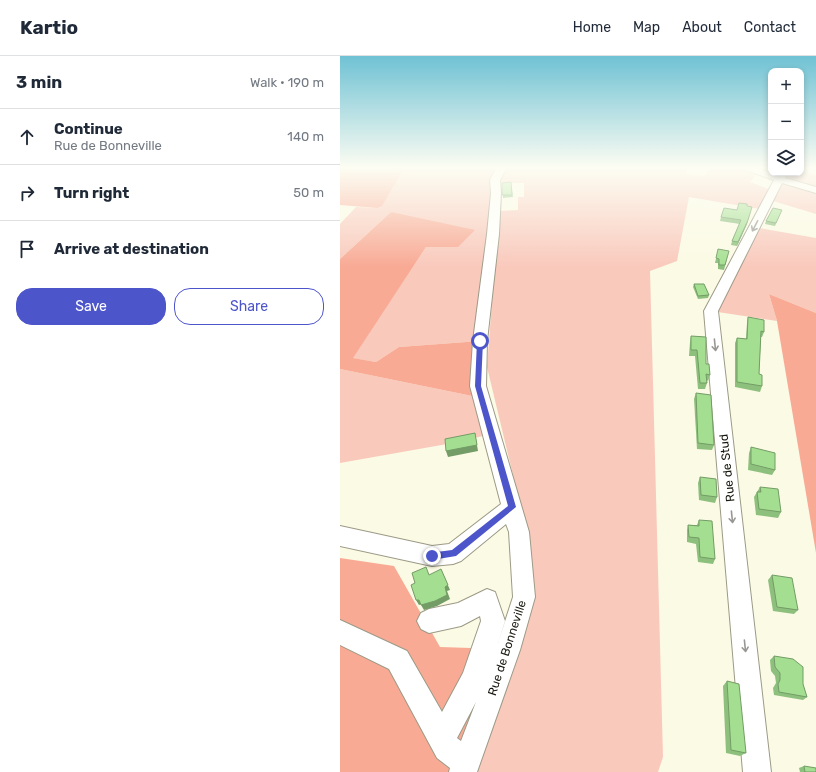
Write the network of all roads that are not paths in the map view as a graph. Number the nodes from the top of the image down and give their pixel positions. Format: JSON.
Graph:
{"nodes":[{"id":1,"x":495,"y":200,"type":"edge"},
{"id":2,"x":768,"y":200,"type":"edge"},
{"id":3,"x":512,"y":507,"type":"junction"},
{"id":4,"x":340,"y":536,"type":"edge"},
{"id":5,"x":429,"y":621,"type":"dead end"},
{"id":6,"x":340,"y":632,"type":"edge"},
{"id":7,"x":442,"y":739,"type":"junction"},
{"id":8,"x":465,"y":767,"type":"edge"},
{"id":9,"x":757,"y":772,"type":"edge"}],
"edges":[{"from":1,"to":3,"type":"street","name":"Rue de Bonneville"},
{"from":2,"to":9,"type":"street","name":"Rue de Stud","one_way":true},
{"from":3,"to":4,"type":"street"},
{"from":3,"to":8,"type":"street","name":"Rue de Bonneville"},
{"from":5,"to":7,"type":"street"},
{"from":6,"to":7,"type":"street"},
{"from":7,"to":8,"type":"street"}]}
